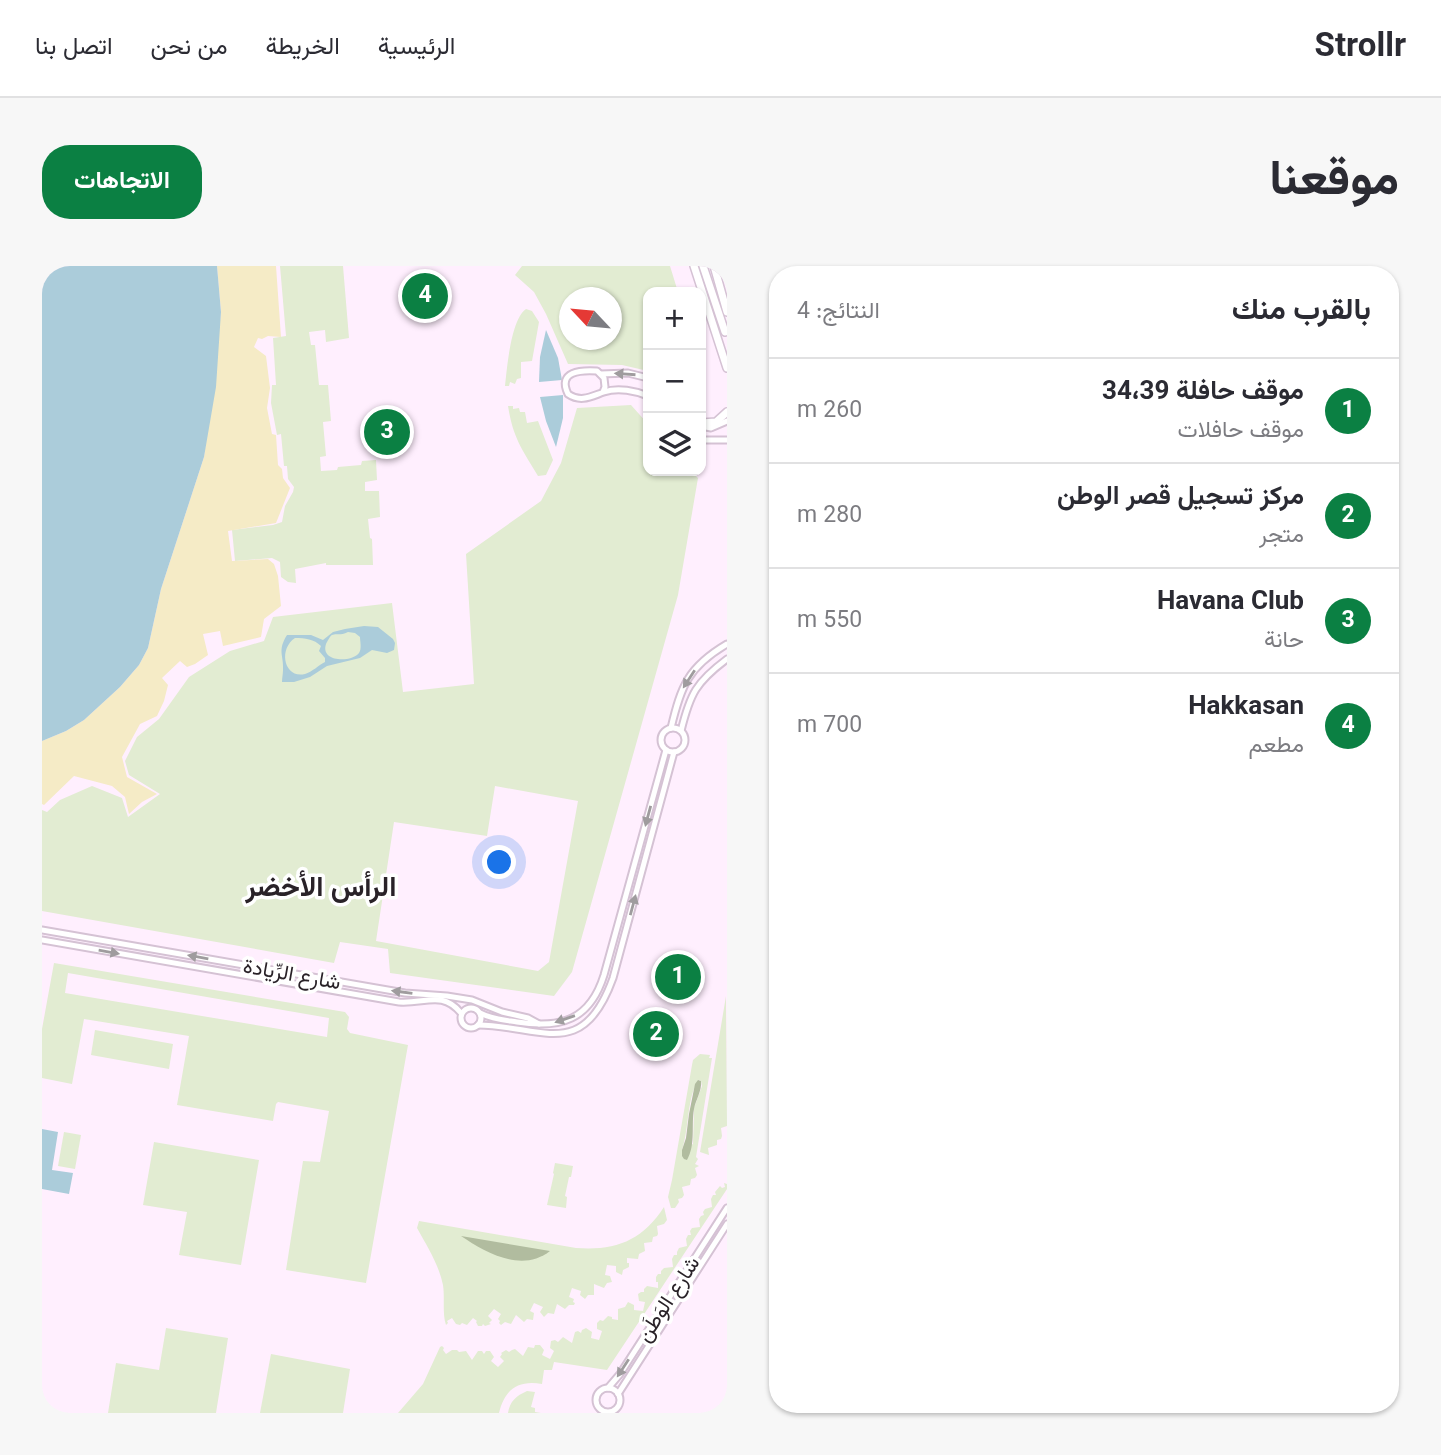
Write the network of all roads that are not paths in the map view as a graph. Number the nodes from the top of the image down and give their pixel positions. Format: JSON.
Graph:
{"nodes":[{"id":1,"x":694,"y":266,"type":"edge"},
{"id":2,"x":703,"y":266,"type":"edge"},
{"id":3,"x":714,"y":266,"type":"edge"},
{"id":4,"x":727,"y":312,"type":"edge"},
{"id":5,"x":725,"y":332,"type":"dead end"},
{"id":6,"x":727,"y":368,"type":"edge"},
{"id":7,"x":601,"y":373,"type":"junction"},
{"id":8,"x":643,"y":377,"type":"edge"},
{"id":9,"x":603,"y":392,"type":"junction"},
{"id":10,"x":643,"y":395,"type":"edge"},
{"id":11,"x":727,"y":412,"type":"edge"},
{"id":12,"x":727,"y":421,"type":"edge"},
{"id":13,"x":706,"y":423,"type":"edge"},
{"id":14,"x":706,"y":426,"type":"edge"},
{"id":15,"x":706,"y":440,"type":"edge"},
{"id":16,"x":727,"y":440,"type":"edge"},
{"id":17,"x":727,"y":645,"type":"edge"},
{"id":18,"x":709,"y":656,"type":"junction"},
{"id":19,"x":725,"y":660,"type":"edge"},
{"id":20,"x":671,"y":728,"type":"junction"},
{"id":21,"x":681,"y":731,"type":"junction"},
{"id":22,"x":666,"y":750,"type":"junction"},
{"id":23,"x":674,"y":752,"type":"junction"},
{"id":24,"x":42,"y":930,"type":"edge"},
{"id":25,"x":42,"y":940,"type":"edge"},
{"id":26,"x":461,"y":1013,"type":"junction"},
{"id":27,"x":480,"y":1013,"type":"junction"},
{"id":28,"x":539,"y":1024,"type":"junction"},
{"id":29,"x":478,"y":1025,"type":"junction"},
{"id":30,"x":727,"y":1208,"type":"edge"},
{"id":31,"x":727,"y":1224,"type":"edge"},
{"id":32,"x":608,"y":1388,"type":"junction"},
{"id":33,"x":618,"y":1394,"type":"junction"}],
"edges":[{"from":1,"to":6,"type":"street"},
{"from":2,"to":5,"type":"street"},
{"from":3,"to":4,"type":"street"},
{"from":8,"to":7,"type":"street","one_way":true},
{"from":7,"to":9,"type":"street"},
{"from":7,"to":9,"type":"street"},
{"from":9,"to":10,"type":"street"},
{"from":11,"to":13,"type":"street"},
{"from":12,"to":14,"type":"street"},
{"from":15,"to":16,"type":"street"},
{"from":17,"to":18,"type":"street"},
{"from":18,"to":19,"type":"street"},
{"from":18,"to":20,"type":"street","one_way":true},
{"from":19,"to":21,"type":"street"},
{"from":20,"to":21,"type":"street"},
{"from":20,"to":22,"type":"street"},
{"from":21,"to":23,"type":"street"},
{"from":22,"to":23,"type":"street"},
{"from":22,"to":28,"type":"street","one_way":true},
{"from":29,"to":23,"type":"street","one_way":true},
{"from":28,"to":24,"type":"street","name":"شارع الرِّيادة","one_way":true},
{"from":25,"to":26,"type":"street","name":"شارع الرِّيادة","one_way":true},
{"from":26,"to":27,"type":"street"},
{"from":26,"to":29,"type":"street"},
{"from":27,"to":28,"type":"street"},
{"from":27,"to":29,"type":"street"},
{"from":30,"to":32,"type":"street","name":"شارع الوَطَن","one_way":true},
{"from":31,"to":33,"type":"street","name":"شارع الوَطَن"},
{"from":32,"to":33,"type":"street"},
{"from":32,"to":33,"type":"street"}]}
